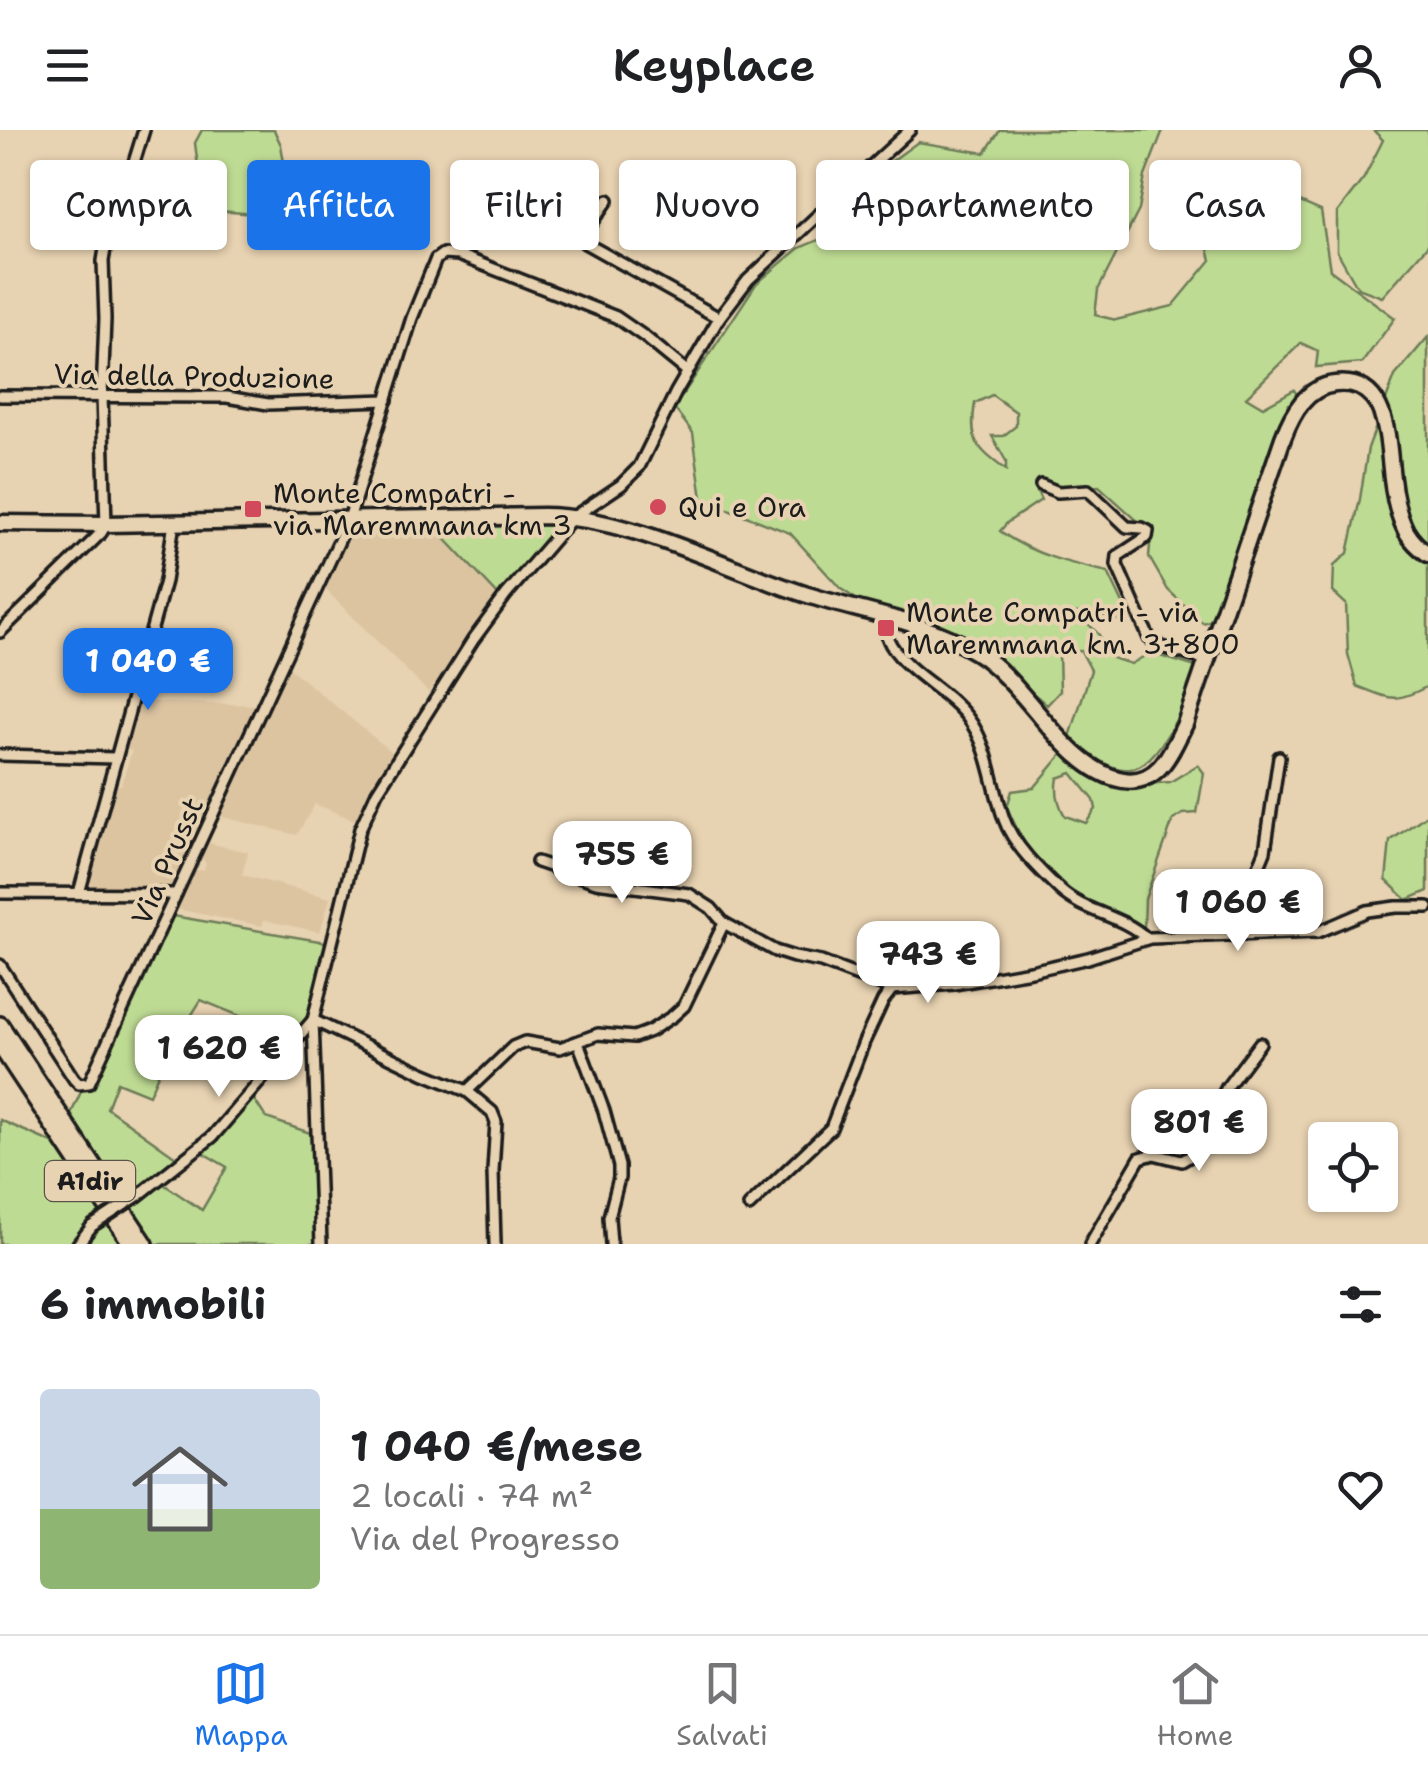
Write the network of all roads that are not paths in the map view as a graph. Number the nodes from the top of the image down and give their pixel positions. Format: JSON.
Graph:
{"nodes":[{"id":1,"x":144,"y":130,"type":"edge"},
{"id":2,"x":910,"y":130,"type":"edge"},
{"id":3,"x":608,"y":200,"type":"dead end"},
{"id":4,"x":719,"y":318,"type":"junction"},
{"id":5,"x":688,"y":372,"type":"junction"},
{"id":6,"x":0,"y":396,"type":"edge"},
{"id":7,"x":102,"y":396,"type":"junction"},
{"id":8,"x":388,"y":400,"type":"junction"},
{"id":9,"x":1041,"y":485,"type":"dead end"},
{"id":10,"x":349,"y":518,"type":"junction"},
{"id":11,"x":572,"y":518,"type":"junction"},
{"id":12,"x":174,"y":522,"type":"junction"},
{"id":13,"x":0,"y":523,"type":"edge"},
{"id":14,"x":106,"y":524,"type":"junction"},
{"id":15,"x":1428,"y":554,"type":"edge"},
{"id":16,"x":880,"y":616,"type":"junction"},
{"id":17,"x":0,"y":632,"type":"edge"},
{"id":18,"x":1207,"y":660,"type":"junction"},
{"id":19,"x":0,"y":754,"type":"edge"},
{"id":20,"x":1279,"y":757,"type":"dead end"},
{"id":21,"x":115,"y":758,"type":"junction"},
{"id":22,"x":536,"y":862,"type":"dead end"},
{"id":23,"x":79,"y":893,"type":"junction"},
{"id":24,"x":0,"y":894,"type":"edge"},
{"id":25,"x":176,"y":894,"type":"junction"},
{"id":26,"x":1428,"y":907,"type":"edge"},
{"id":27,"x":724,"y":923,"type":"junction"},
{"id":28,"x":1241,"y":934,"type":"junction"},
{"id":29,"x":1146,"y":938,"type":"junction"},
{"id":30,"x":0,"y":964,"type":"edge"},
{"id":31,"x":892,"y":989,"type":"junction"},
{"id":32,"x":313,"y":1020,"type":"junction"},
{"id":33,"x":0,"y":1026,"type":"edge"},
{"id":34,"x":578,"y":1042,"type":"junction"},
{"id":35,"x":1260,"y":1043,"type":"dead end"},
{"id":36,"x":0,"y":1046,"type":"edge"},
{"id":37,"x":467,"y":1091,"type":"junction"},
{"id":38,"x":749,"y":1206,"type":"dead end"},
{"id":39,"x":78,"y":1244,"type":"edge"},
{"id":40,"x":132,"y":1244,"type":"edge"},
{"id":41,"x":145,"y":1244,"type":"edge"},
{"id":42,"x":321,"y":1244,"type":"edge"},
{"id":43,"x":495,"y":1244,"type":"edge"},
{"id":44,"x":611,"y":1244,"type":"edge"},
{"id":45,"x":1090,"y":1244,"type":"edge"}],
"edges":[{"from":1,"to":7,"type":"street"},
{"from":2,"to":4,"type":"street"},
{"from":3,"to":4,"type":"street"},
{"from":4,"to":5,"type":"street"},
{"from":5,"to":8,"type":"street","name":"Via Prusst"},
{"from":5,"to":11,"type":"street"},
{"from":6,"to":7,"type":"street","name":"Via della Produzione"},
{"from":7,"to":8,"type":"street","name":"Via della Produzione"},
{"from":7,"to":14,"type":"street"},
{"from":8,"to":10,"type":"street","name":"Via Prusst"},
{"from":9,"to":18,"type":"street"},
{"from":10,"to":11,"type":"main road"},
{"from":10,"to":12,"type":"main road"},
{"from":10,"to":25,"type":"street","name":"Via Prusst"},
{"from":11,"to":16,"type":"main road"},
{"from":11,"to":32,"type":"street"},
{"from":12,"to":14,"type":"main road"},
{"from":12,"to":21,"type":"street"},
{"from":13,"to":14,"type":"main road"},
{"from":14,"to":17,"type":"street"},
{"from":15,"to":18,"type":"main road"},
{"from":16,"to":18,"type":"main road"},
{"from":16,"to":29,"type":"street"},
{"from":19,"to":21,"type":"street"},
{"from":20,"to":28,"type":"street"},
{"from":21,"to":23,"type":"street"},
{"from":22,"to":27,"type":"street"},
{"from":23,"to":24,"type":"street"},
{"from":23,"to":25,"type":"street"},
{"from":25,"to":30,"type":"street","name":"Via Prusst"},
{"from":26,"to":28,"type":"street"},
{"from":27,"to":31,"type":"street"},
{"from":27,"to":34,"type":"street"},
{"from":28,"to":29,"type":"street"},
{"from":29,"to":31,"type":"street"},
{"from":31,"to":38,"type":"street"},
{"from":32,"to":37,"type":"street"},
{"from":32,"to":39,"type":"street","bridge":true},
{"from":32,"to":42,"type":"street"},
{"from":33,"to":41,"type":"highway","number":"A1dir"},
{"from":34,"to":37,"type":"street"},
{"from":34,"to":44,"type":"street"},
{"from":35,"to":45,"type":"street"},
{"from":36,"to":40,"type":"highway","number":"A1dir"},
{"from":37,"to":43,"type":"street"}]}
